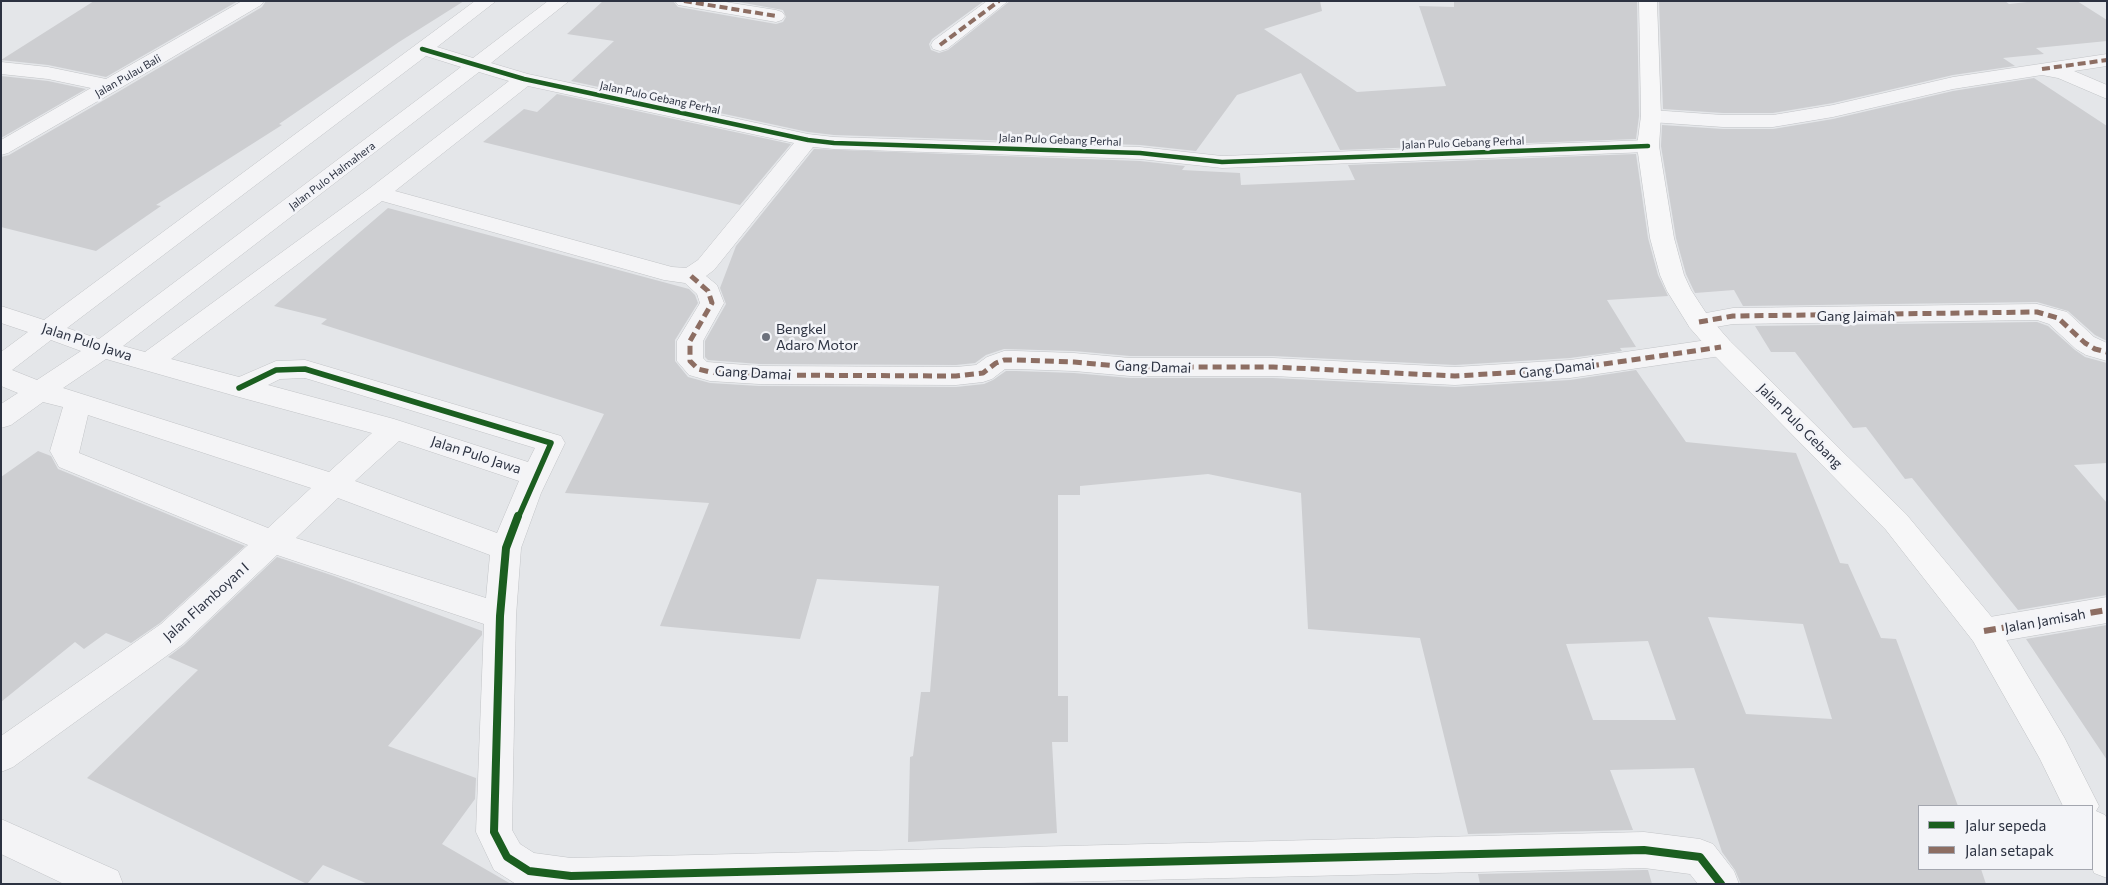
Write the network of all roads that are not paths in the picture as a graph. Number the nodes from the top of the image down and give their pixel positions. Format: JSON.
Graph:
{"nodes":[{"id":1,"x":255,"y":1,"type":"edge"},
{"id":2,"x":487,"y":1,"type":"edge"},
{"id":3,"x":560,"y":1,"type":"edge"},
{"id":4,"x":684,"y":1,"type":"edge"},
{"id":5,"x":999,"y":1,"type":"edge"},
{"id":6,"x":1648,"y":1,"type":"edge"},
{"id":7,"x":776,"y":16,"type":"dead end"},
{"id":8,"x":940,"y":45,"type":"dead end"},
{"id":9,"x":422,"y":50,"type":"junction"},
{"id":10,"x":2107,"y":60,"type":"edge"},
{"id":11,"x":478,"y":64,"type":"junction"},
{"id":12,"x":1,"y":68,"type":"edge"},
{"id":13,"x":2042,"y":69,"type":"junction"},
{"id":14,"x":524,"y":79,"type":"junction"},
{"id":15,"x":110,"y":86,"type":"junction"},
{"id":16,"x":2107,"y":92,"type":"edge"},
{"id":17,"x":1651,"y":116,"type":"junction"},
{"id":18,"x":808,"y":140,"type":"junction"},
{"id":19,"x":1648,"y":146,"type":"junction"},
{"id":20,"x":1,"y":149,"type":"edge"},
{"id":21,"x":378,"y":193,"type":"junction"},
{"id":22,"x":245,"y":242,"type":"junction"},
{"id":23,"x":289,"y":258,"type":"junction"},
{"id":24,"x":690,"y":276,"type":"junction"},
{"id":25,"x":1,"y":314,"type":"edge"},
{"id":26,"x":1699,"y":322,"type":"junction"},
{"id":27,"x":49,"y":330,"type":"junction"},
{"id":28,"x":1721,"y":347,"type":"junction"},
{"id":29,"x":102,"y":349,"type":"junction"},
{"id":30,"x":2107,"y":352,"type":"edge"},
{"id":31,"x":149,"y":362,"type":"junction"},
{"id":32,"x":1,"y":365,"type":"edge"},
{"id":33,"x":1,"y":376,"type":"edge"},
{"id":34,"x":239,"y":388,"type":"junction"},
{"id":35,"x":41,"y":392,"type":"junction"},
{"id":36,"x":78,"y":402,"type":"junction"},
{"id":37,"x":1,"y":418,"type":"edge"},
{"id":38,"x":394,"y":429,"type":"junction"},
{"id":39,"x":535,"y":475,"type":"junction"},
{"id":40,"x":334,"y":485,"type":"junction"},
{"id":41,"x":272,"y":542,"type":"junction"},
{"id":42,"x":506,"y":548,"type":"junction"},
{"id":43,"x":2107,"y":610,"type":"edge"},
{"id":44,"x":500,"y":616,"type":"junction"},
{"id":45,"x":1984,"y":631,"type":"junction"},
{"id":46,"x":1,"y":756,"type":"edge"},
{"id":47,"x":2081,"y":805,"type":"edge"},
{"id":48,"x":2093,"y":829,"type":"edge"},
{"id":49,"x":1,"y":836,"type":"edge"},
{"id":50,"x":2107,"y":860,"type":"edge"},
{"id":51,"x":105,"y":884,"type":"edge"},
{"id":52,"x":1721,"y":884,"type":"edge"}],
"edges":[{"from":1,"to":15,"type":"street","name":"Jalan Pulau Bali"},
{"from":2,"to":9,"type":"street"},
{"from":3,"to":11,"type":"street","name":"Jalan Pulo Halmahera"},
{"from":4,"to":7,"type":"street"},
{"from":5,"to":8,"type":"street"},
{"from":6,"to":17,"type":"main road","name":"Jalan Pulo Gebang"},
{"from":9,"to":11,"type":"street","name":"Jalan Pulo Gebang Perhal"},
{"from":9,"to":27,"type":"street"},
{"from":10,"to":13,"type":"street"},
{"from":11,"to":14,"type":"street","name":"Jalan Pulo Gebang Perhal"},
{"from":11,"to":22,"type":"street","name":"Jalan Pulo Halmahera"},
{"from":12,"to":15,"type":"street"},
{"from":13,"to":16,"type":"street"},
{"from":13,"to":17,"type":"street"},
{"from":14,"to":18,"type":"street","name":"Jalan Pulo Gebang Perhal"},
{"from":14,"to":21,"type":"street"},
{"from":15,"to":20,"type":"street","name":"Jalan Pulau Bali"},
{"from":17,"to":19,"type":"main road","name":"Jalan Pulo Gebang"},
{"from":18,"to":19,"type":"street","name":"Jalan Pulo Gebang Perhal"},
{"from":18,"to":24,"type":"street"},
{"from":19,"to":26,"type":"main road","name":"Jalan Pulo Gebang"},
{"from":21,"to":23,"type":"street"},
{"from":21,"to":24,"type":"street"},
{"from":22,"to":23,"type":"street"},
{"from":22,"to":29,"type":"street","name":"Jalan Pulo Halmahera"},
{"from":23,"to":31,"type":"street"},
{"from":24,"to":28,"type":"street","name":"Gang Damai"},
{"from":25,"to":27,"type":"street","name":"Jalan Pulo Jawa"},
{"from":26,"to":28,"type":"main road","name":"Jalan Pulo Gebang"},
{"from":26,"to":30,"type":"street","name":"Gang Jaimah"},
{"from":27,"to":29,"type":"street","name":"Jalan Pulo Jawa"},
{"from":27,"to":32,"type":"street"},
{"from":28,"to":45,"type":"main road","name":"Jalan Pulo Gebang"},
{"from":29,"to":31,"type":"street","name":"Jalan Pulo Jawa"},
{"from":29,"to":35,"type":"street","name":"Jalan Pulo Halmahera"},
{"from":31,"to":34,"type":"street","name":"Jalan Pulo Jawa"},
{"from":33,"to":35,"type":"street"},
{"from":34,"to":38,"type":"street","name":"Jalan Pulo Jawa"},
{"from":34,"to":39,"type":"street"},
{"from":35,"to":36,"type":"street"},
{"from":35,"to":37,"type":"street","name":"Jalan Pulo Halmahera"},
{"from":36,"to":40,"type":"street"},
{"from":36,"to":41,"type":"street"},
{"from":38,"to":39,"type":"street","name":"Jalan Pulo Jawa"},
{"from":38,"to":40,"type":"street","name":"Jalan Flamboyan I"},
{"from":39,"to":42,"type":"street","name":"Jalan Pulo Jawa"},
{"from":40,"to":41,"type":"street","name":"Jalan Flamboyan I"},
{"from":40,"to":42,"type":"street"},
{"from":41,"to":44,"type":"street"},
{"from":41,"to":46,"type":"street","name":"Jalan Flamboyan I"},
{"from":42,"to":44,"type":"street","name":"Jalan Pulo Jawa"},
{"from":43,"to":45,"type":"street","name":"Jalan Jamisah"},
{"from":44,"to":52,"type":"street","name":"Jalan Pulo Jawa"},
{"from":45,"to":47,"type":"main road","name":"Jalan Pulo Gebang"},
{"from":48,"to":50,"type":"main road"},
{"from":49,"to":51,"type":"street"}]}
